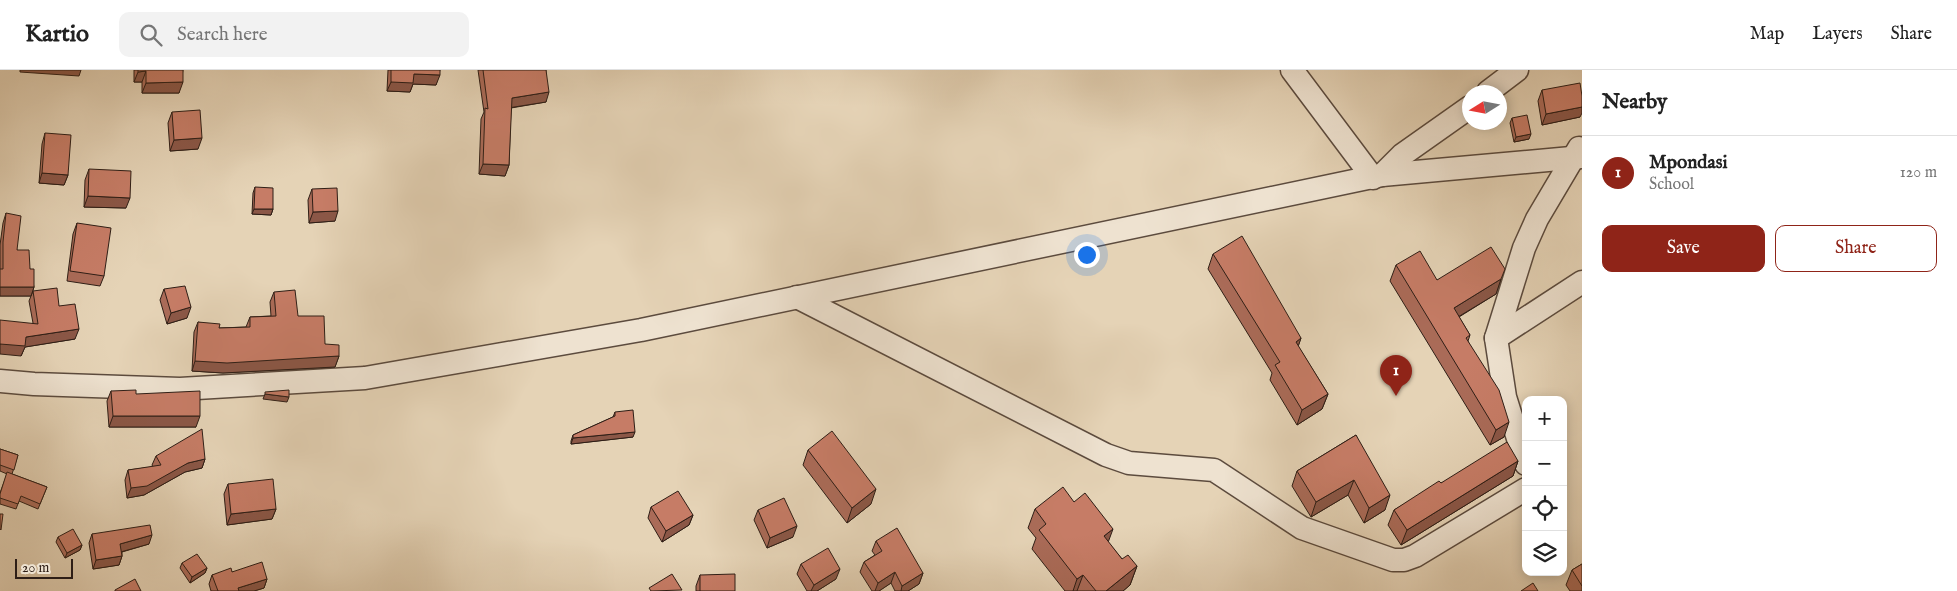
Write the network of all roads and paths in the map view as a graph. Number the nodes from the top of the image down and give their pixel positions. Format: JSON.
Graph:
{"nodes":[{"id":1,"x":1292,"y":70,"type":"edge"},
{"id":2,"x":1517,"y":70,"type":"edge"},
{"id":3,"x":1497,"y":85,"type":"edge"},
{"id":4,"x":1462,"y":113,"type":"edge"},
{"id":5,"x":1579,"y":152,"type":"edge"},
{"id":6,"x":1378,"y":176,"type":"junction"},
{"id":7,"x":1582,"y":282,"type":"edge"},
{"id":8,"x":797,"y":297,"type":"junction"},
{"id":9,"x":1496,"y":338,"type":"junction"},
{"id":10,"x":0,"y":381,"type":"edge"},
{"id":11,"x":1522,"y":451,"type":"edge"},
{"id":12,"x":1522,"y":491,"type":"edge"}],
"edges":[{"from":1,"to":6,"type":"street"},
{"from":2,"to":3,"type":"street"},
{"from":4,"to":6,"type":"street"},
{"from":5,"to":6,"type":"street"},
{"from":5,"to":9,"type":"street"},
{"from":6,"to":8,"type":"street"},
{"from":7,"to":9,"type":"street"},
{"from":8,"to":10,"type":"street"},
{"from":8,"to":12,"type":"street"},
{"from":9,"to":11,"type":"street"}]}
